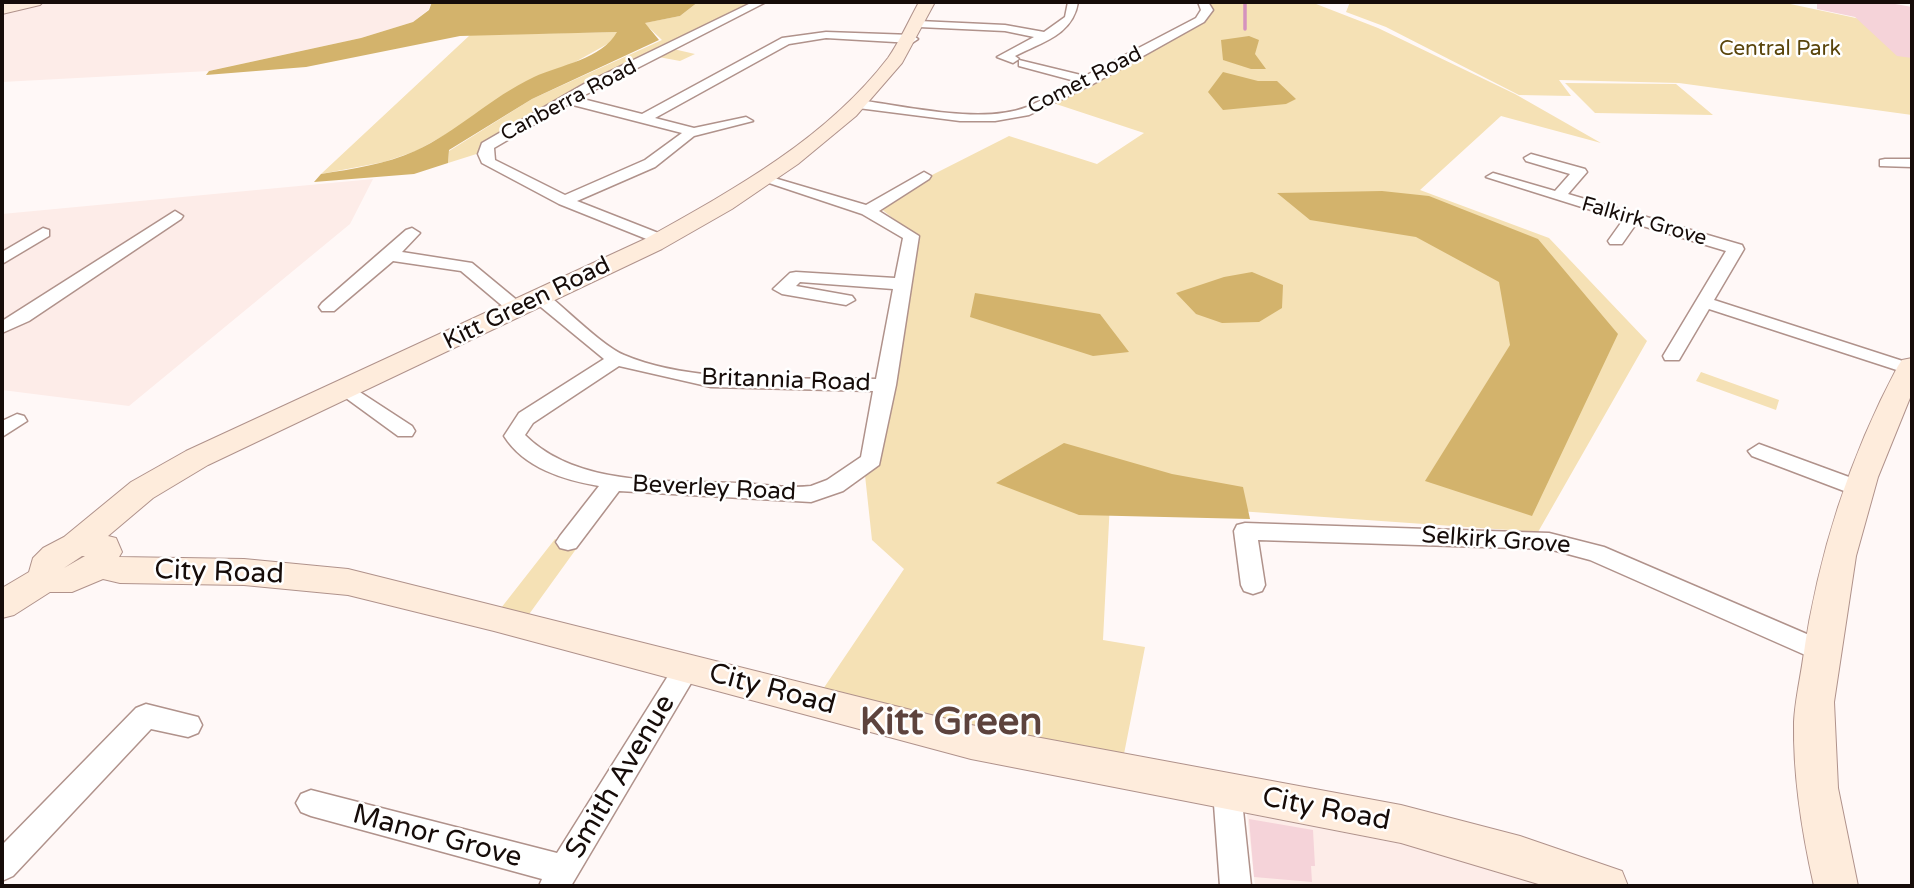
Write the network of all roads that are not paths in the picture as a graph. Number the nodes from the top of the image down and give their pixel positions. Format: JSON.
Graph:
{"nodes":[{"id":1,"x":36,"y":2,"type":"edge"},
{"id":2,"x":1073,"y":2,"type":"edge"},
{"id":3,"x":1203,"y":2,"type":"edge"},
{"id":4,"x":762,"y":3,"type":"edge"},
{"id":5,"x":2,"y":9,"type":"edge"},
{"id":6,"x":919,"y":22,"type":"edge"},
{"id":7,"x":1044,"y":35,"type":"junction"},
{"id":8,"x":717,"y":66,"type":"dead end"},
{"id":9,"x":735,"y":68,"type":"junction"},
{"id":10,"x":757,"y":71,"type":"dead end"},
{"id":11,"x":1089,"y":81,"type":"junction"},
{"id":12,"x":569,"y":100,"type":"junction"},
{"id":13,"x":858,"y":104,"type":"junction"},
{"id":14,"x":645,"y":118,"type":"junction"},
{"id":15,"x":746,"y":121,"type":"dead end"},
{"id":16,"x":689,"y":133,"type":"junction"},
{"id":17,"x":1531,"y":158,"type":"dead end"},
{"id":18,"x":1885,"y":163,"type":"dead end"},
{"id":19,"x":1912,"y":163,"type":"edge"},
{"id":20,"x":924,"y":176,"type":"dead end"},
{"id":21,"x":1493,"y":177,"type":"dead end"},
{"id":22,"x":764,"y":180,"type":"junction"},
{"id":23,"x":1558,"y":197,"type":"junction"},
{"id":24,"x":564,"y":201,"type":"junction"},
{"id":25,"x":869,"y":211,"type":"junction"},
{"id":26,"x":175,"y":216,"type":"dead end"},
{"id":27,"x":1632,"y":219,"type":"junction"},
{"id":28,"x":43,"y":233,"type":"dead end"},
{"id":29,"x":412,"y":233,"type":"dead end"},
{"id":30,"x":660,"y":239,"type":"junction"},
{"id":31,"x":1616,"y":241,"type":"dead end"},
{"id":32,"x":388,"y":255,"type":"junction"},
{"id":33,"x":2,"y":259,"type":"edge"},
{"id":34,"x":902,"y":284,"type":"junction"},
{"id":35,"x":542,"y":299,"type":"junction"},
{"id":36,"x":846,"y":300,"type":"dead end"},
{"id":37,"x":1704,"y":302,"type":"junction"},
{"id":38,"x":328,"y":307,"type":"dead end"},
{"id":39,"x":518,"y":310,"type":"junction"},
{"id":40,"x":2,"y":328,"type":"edge"},
{"id":41,"x":1672,"y":356,"type":"dead end"},
{"id":42,"x":617,"y":359,"type":"junction"},
{"id":43,"x":1911,"y":368,"type":"edge"},
{"id":44,"x":886,"y":385,"type":"junction"},
{"id":45,"x":346,"y":389,"type":"junction"},
{"id":46,"x":405,"y":431,"type":"dead end"},
{"id":47,"x":1759,"y":451,"type":"dead end"},
{"id":48,"x":614,"y":482,"type":"junction"},
{"id":49,"x":1860,"y":489,"type":"junction"},
{"id":50,"x":568,"y":542,"type":"dead end"},
{"id":51,"x":87,"y":555,"type":"junction"},
{"id":52,"x":1253,"y":585,"type":"dead end"},
{"id":53,"x":2,"y":605,"type":"edge"},
{"id":54,"x":1821,"y":651,"type":"junction"},
{"id":55,"x":687,"y":668,"type":"junction"},
{"id":56,"x":188,"y":725,"type":"dead end"},
{"id":57,"x":1227,"y":791,"type":"junction"},
{"id":58,"x":311,"y":803,"type":"dead end"},
{"id":59,"x":2,"y":866,"type":"edge"},
{"id":60,"x":559,"y":878,"type":"edge"},
{"id":61,"x":1236,"y":886,"type":"edge"},
{"id":62,"x":1606,"y":886,"type":"edge"},
{"id":63,"x":1836,"y":886,"type":"edge"}],
"edges":[{"from":1,"to":5,"type":"street"},
{"from":2,"to":7,"type":"street"},
{"from":3,"to":11,"type":"street","name":"Comet Road"},
{"from":4,"to":12,"type":"street","name":"Canberra Road"},
{"from":6,"to":7,"type":"street"},
{"from":6,"to":9,"type":"street"},
{"from":6,"to":13,"type":"street","name":"Kitt Green Road"},
{"from":7,"to":11,"type":"street"},
{"from":8,"to":9,"type":"street"},
{"from":9,"to":10,"type":"street"},
{"from":9,"to":14,"type":"street"},
{"from":11,"to":13,"type":"street","name":"Comet Road"},
{"from":12,"to":14,"type":"street"},
{"from":12,"to":24,"type":"street","name":"Canberra Road"},
{"from":13,"to":22,"type":"street","name":"Kitt Green Road"},
{"from":14,"to":16,"type":"street"},
{"from":15,"to":16,"type":"street"},
{"from":16,"to":24,"type":"street"},
{"from":17,"to":23,"type":"street"},
{"from":18,"to":19,"type":"street"},
{"from":20,"to":25,"type":"street"},
{"from":21,"to":23,"type":"street","name":"Falkirk Grove"},
{"from":22,"to":25,"type":"street","name":"Beverley Road"},
{"from":22,"to":30,"type":"street","name":"Kitt Green Road"},
{"from":23,"to":27,"type":"street","name":"Falkirk Grove"},
{"from":24,"to":30,"type":"street","name":"Canberra Road"},
{"from":25,"to":34,"type":"street","name":"Beverley Road"},
{"from":26,"to":40,"type":"street"},
{"from":27,"to":31,"type":"street"},
{"from":27,"to":37,"type":"street","name":"Falkirk Grove"},
{"from":28,"to":33,"type":"street"},
{"from":29,"to":32,"type":"street"},
{"from":30,"to":35,"type":"street","name":"Kitt Green Road"},
{"from":32,"to":38,"type":"street"},
{"from":32,"to":39,"type":"street"},
{"from":34,"to":36,"type":"street"},
{"from":34,"to":44,"type":"street","name":"Beverley Road"},
{"from":35,"to":39,"type":"street","name":"Kitt Green Road"},
{"from":35,"to":42,"type":"street","name":"Britannia Road"},
{"from":37,"to":41,"type":"street","name":"Falkirk Grove"},
{"from":37,"to":43,"type":"street"},
{"from":39,"to":45,"type":"street","name":"Kitt Green Road"},
{"from":42,"to":44,"type":"street","name":"Britannia Road"},
{"from":42,"to":48,"type":"street","name":"Beverley Road"},
{"from":43,"to":49,"type":"street"},
{"from":44,"to":48,"type":"street","name":"Beverley Road"},
{"from":45,"to":46,"type":"street"},
{"from":45,"to":51,"type":"street","name":"Kitt Green Road"},
{"from":47,"to":49,"type":"street"},
{"from":48,"to":50,"type":"street"},
{"from":49,"to":54,"type":"street"},
{"from":51,"to":53,"type":"street","name":"Kitt Green Road"},
{"from":51,"to":55,"type":"street","name":"City Road"},
{"from":52,"to":54,"type":"street","name":"Selkirk Grove"},
{"from":54,"to":63,"type":"street"},
{"from":55,"to":57,"type":"street","name":"City Road"},
{"from":55,"to":60,"type":"street","name":"Smith Avenue"},
{"from":56,"to":59,"type":"street"},
{"from":57,"to":61,"type":"street"},
{"from":57,"to":62,"type":"street","name":"City Road"},
{"from":58,"to":60,"type":"street","name":"Manor Grove"}]}
